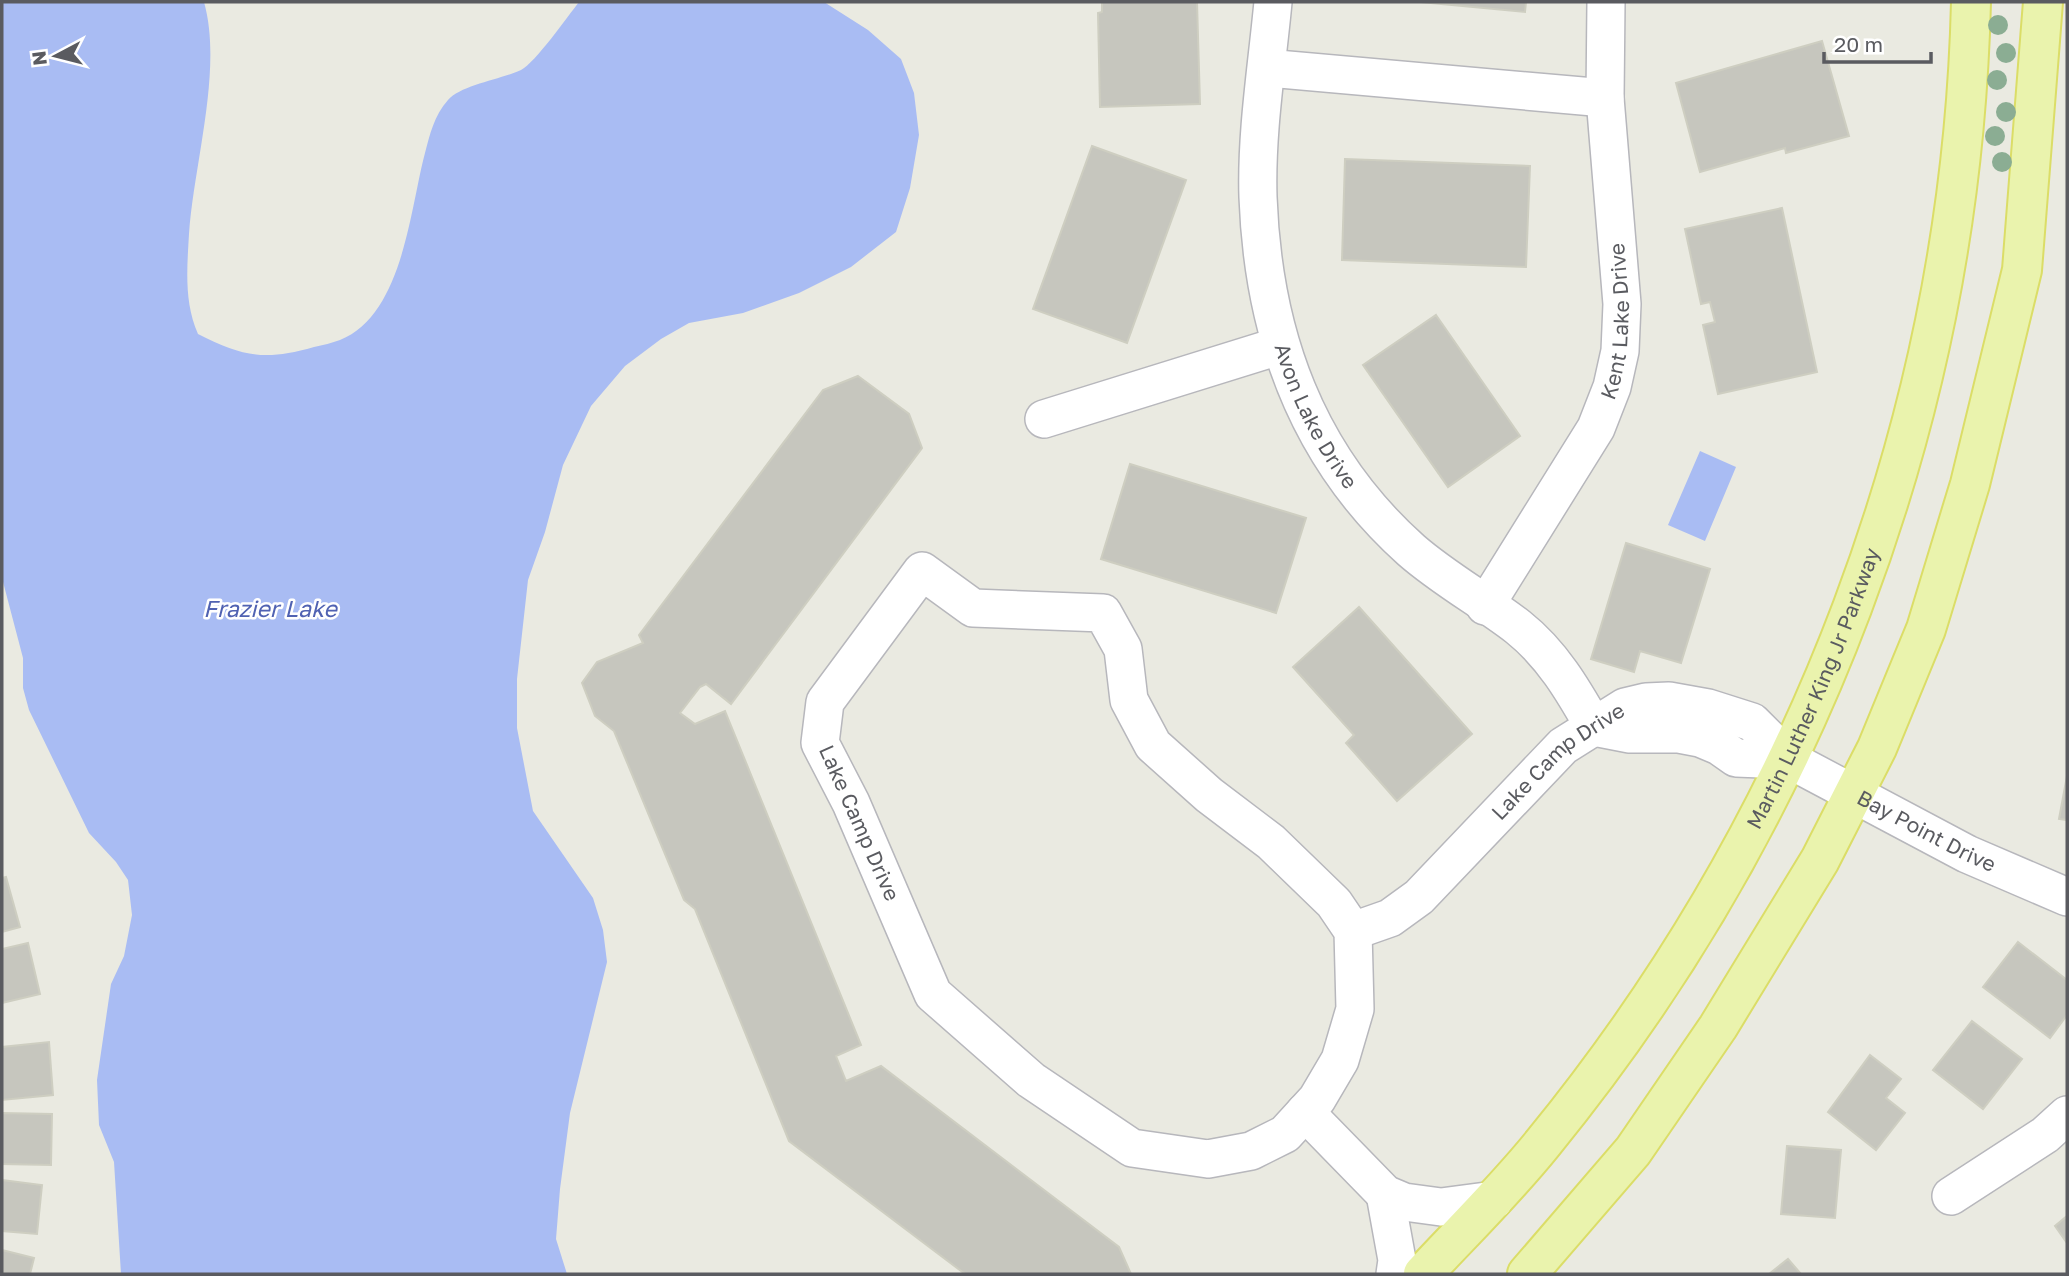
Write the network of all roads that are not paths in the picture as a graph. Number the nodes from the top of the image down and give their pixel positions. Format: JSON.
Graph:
{"nodes":[{"id":1,"x":1273,"y":2,"type":"edge"},
{"id":2,"x":1606,"y":2,"type":"edge"},
{"id":3,"x":1971,"y":2,"type":"edge"},
{"id":4,"x":2043,"y":2,"type":"edge"},
{"id":5,"x":1267,"y":68,"type":"junction"},
{"id":6,"x":1605,"y":98,"type":"junction"},
{"id":7,"x":1279,"y":346,"type":"junction"},
{"id":8,"x":1044,"y":419,"type":"dead end"},
{"id":9,"x":1485,"y":606,"type":"junction"},
{"id":10,"x":1594,"y":727,"type":"junction"},
{"id":11,"x":1790,"y":760,"type":"junction"},
{"id":12,"x":1853,"y":794,"type":"junction"},
{"id":13,"x":2067,"y":897,"type":"edge"},
{"id":14,"x":1353,"y":931,"type":"junction"},
{"id":15,"x":1305,"y":1112,"type":"junction"},
{"id":16,"x":2067,"y":1115,"type":"edge"},
{"id":17,"x":1385,"y":1194,"type":"junction"},
{"id":18,"x":1951,"y":1196,"type":"dead end"},
{"id":19,"x":1494,"y":1200,"type":"junction"},
{"id":20,"x":1395,"y":1274,"type":"edge"},
{"id":21,"x":1423,"y":1274,"type":"edge"},
{"id":22,"x":1527,"y":1274,"type":"edge"}],
"edges":[{"from":1,"to":5,"type":"street","name":"Avon Lake Drive"},
{"from":2,"to":6,"type":"street","name":"Kent Lake Drive"},
{"from":3,"to":11,"type":"main road","name":"Martin Luther King Jr Parkway"},
{"from":4,"to":12,"type":"main road"},
{"from":5,"to":6,"type":"street"},
{"from":5,"to":7,"type":"street","name":"Avon Lake Drive"},
{"from":6,"to":9,"type":"street","name":"Kent Lake Drive"},
{"from":7,"to":8,"type":"street"},
{"from":7,"to":9,"type":"street","name":"Avon Lake Drive"},
{"from":9,"to":10,"type":"street","name":"Avon Lake Drive"},
{"from":10,"to":11,"type":"street","name":"Lake Camp Drive"},
{"from":10,"to":14,"type":"street","name":"Lake Camp Drive"},
{"from":11,"to":12,"type":"street","name":"Bay Point Drive"},
{"from":11,"to":19,"type":"main road","name":"Martin Luther King Jr Parkway"},
{"from":12,"to":13,"type":"street","name":"Bay Point Drive"},
{"from":12,"to":22,"type":"main road"},
{"from":14,"to":15,"type":"street","name":"Lake Camp Drive"},
{"from":14,"to":15,"type":"street","name":"Lake Camp Drive"},
{"from":15,"to":17,"type":"street"},
{"from":16,"to":18,"type":"street"},
{"from":17,"to":19,"type":"street"},
{"from":17,"to":20,"type":"street"},
{"from":19,"to":21,"type":"main road","name":"Martin Luther King Jr Parkway"}]}
